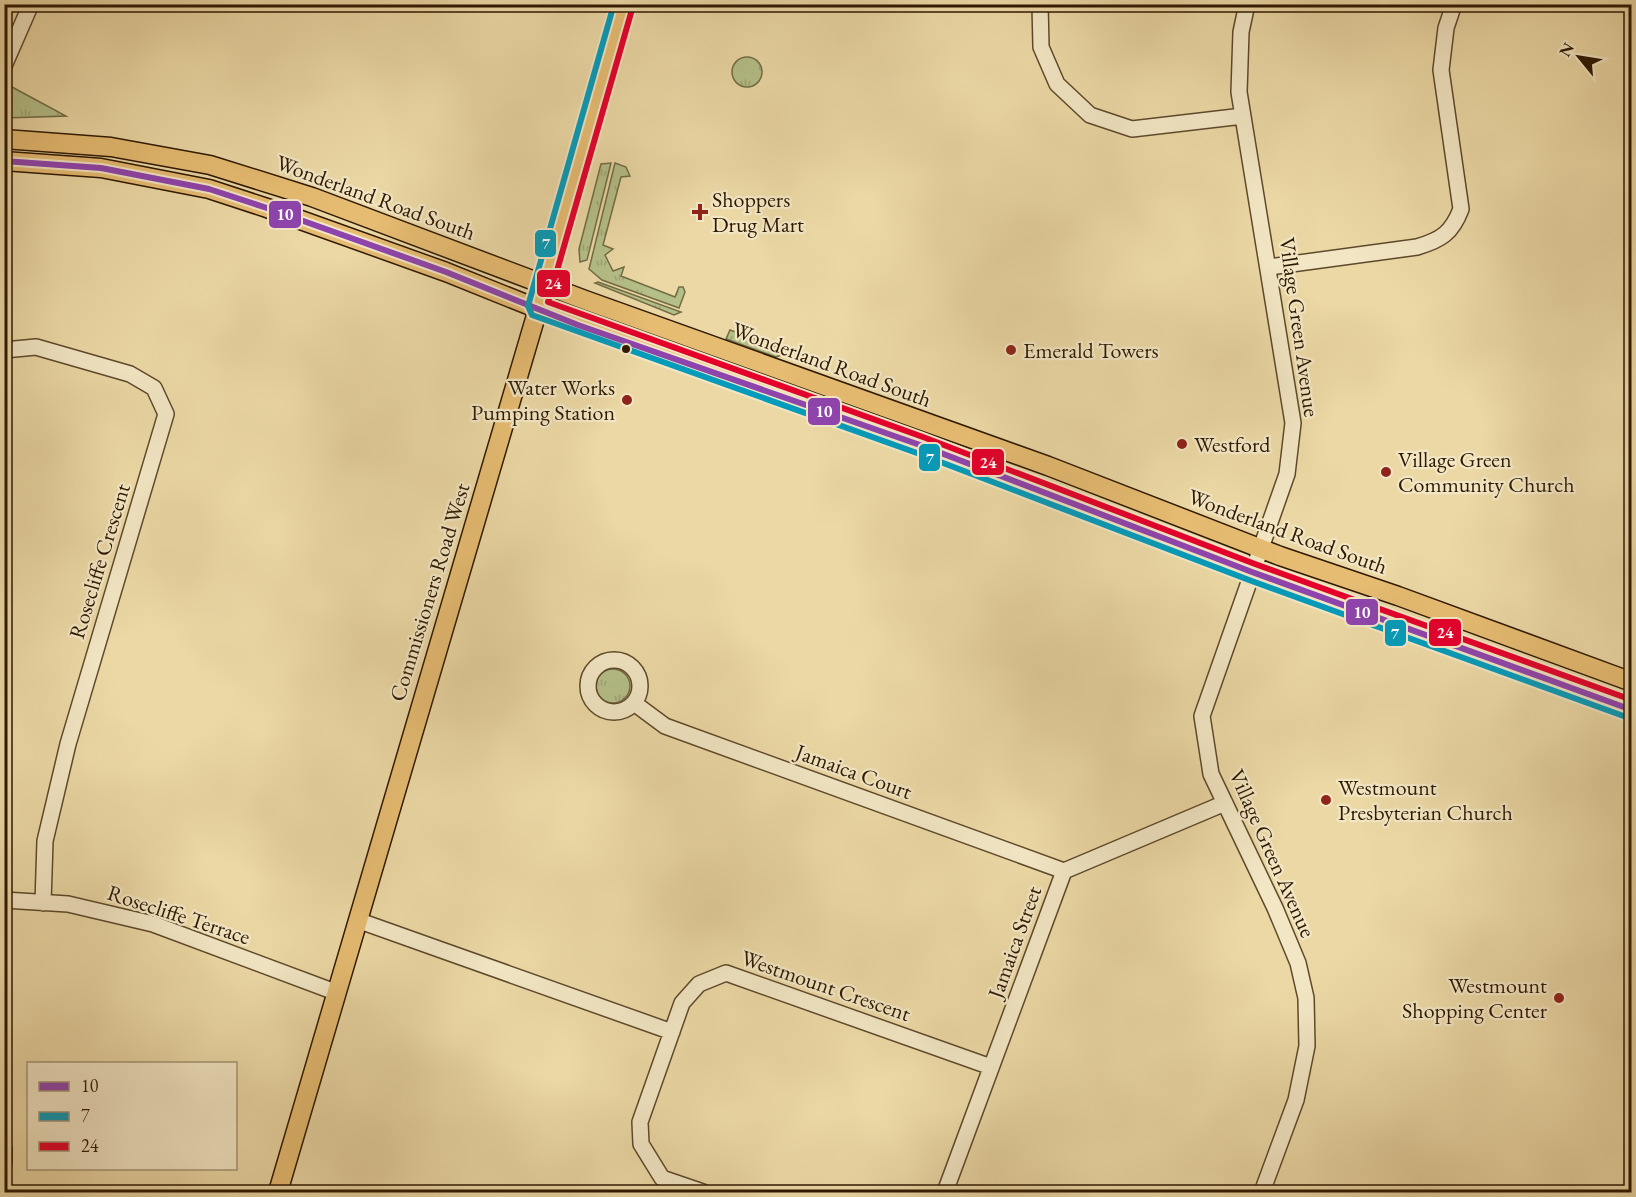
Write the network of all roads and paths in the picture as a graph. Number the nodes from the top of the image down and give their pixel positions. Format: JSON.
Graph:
{"nodes":[{"id":1,"x":31,"y":4,"type":"edge"},
{"id":2,"x":624,"y":4,"type":"edge"},
{"id":3,"x":1040,"y":4,"type":"edge"},
{"id":4,"x":1247,"y":4,"type":"edge"},
{"id":5,"x":1454,"y":4,"type":"edge"},
{"id":6,"x":4,"y":66,"type":"edge"},
{"id":7,"x":1243,"y":116,"type":"junction"},
{"id":8,"x":4,"y":139,"type":"edge"},
{"id":9,"x":4,"y":162,"type":"edge"},
{"id":10,"x":1269,"y":267,"type":"junction"},
{"id":11,"x":545,"y":285,"type":"junction"},
{"id":12,"x":537,"y":308,"type":"junction"},
{"id":13,"x":4,"y":350,"type":"edge"},
{"id":14,"x":1261,"y":548,"type":"junction"},
{"id":15,"x":1252,"y":572,"type":"junction"},
{"id":16,"x":1632,"y":682,"type":"edge"},
{"id":17,"x":634,"y":703,"type":"dead end"},
{"id":18,"x":1632,"y":710,"type":"edge"},
{"id":19,"x":1225,"y":803,"type":"junction"},
{"id":20,"x":1064,"y":871,"type":"junction"},
{"id":21,"x":4,"y":900,"type":"edge"},
{"id":22,"x":43,"y":903,"type":"junction"},
{"id":23,"x":357,"y":920,"type":"junction"},
{"id":24,"x":335,"y":992,"type":"junction"},
{"id":25,"x":672,"y":1032,"type":"junction"},
{"id":26,"x":991,"y":1067,"type":"junction"},
{"id":27,"x":4,"y":1149,"type":"edge"},
{"id":28,"x":4,"y":1163,"type":"edge"},
{"id":29,"x":278,"y":1192,"type":"edge"},
{"id":30,"x":703,"y":1192,"type":"edge"},
{"id":31,"x":945,"y":1192,"type":"edge"},
{"id":32,"x":1262,"y":1192,"type":"edge"}],
"edges":[{"from":1,"to":6,"type":"street"},
{"from":2,"to":11,"type":"main road","name":"Commissioners Road West"},
{"from":3,"to":7,"type":"street"},
{"from":4,"to":7,"type":"street","name":"Village Green Avenue"},
{"from":5,"to":10,"type":"street"},
{"from":7,"to":10,"type":"street","name":"Village Green Avenue"},
{"from":8,"to":11,"type":"main road","name":"Wonderland Road South"},
{"from":9,"to":12,"type":"main road","name":"Wonderland Road South"},
{"from":10,"to":14,"type":"street","name":"Village Green Avenue"},
{"from":11,"to":12,"type":"main road","name":"Commissioners Road West"},
{"from":11,"to":14,"type":"main road","name":"Wonderland Road South"},
{"from":12,"to":15,"type":"main road","name":"Wonderland Road South"},
{"from":12,"to":23,"type":"main road","name":"Commissioners Road West"},
{"from":13,"to":22,"type":"street","name":"Rosecliffe Crescent"},
{"from":14,"to":15,"type":"street","name":"Village Green Avenue"},
{"from":14,"to":16,"type":"main road","name":"Wonderland Road South"},
{"from":15,"to":18,"type":"main road","name":"Wonderland Road South"},
{"from":15,"to":19,"type":"street","name":"Village Green Avenue"},
{"from":17,"to":20,"type":"street","name":"Jamaica Court"},
{"from":19,"to":20,"type":"street","name":"Jamaica Street"},
{"from":19,"to":32,"type":"street","name":"Village Green Avenue"},
{"from":20,"to":26,"type":"street","name":"Jamaica Street"},
{"from":21,"to":22,"type":"street","name":"Rosecliffe Terrace"},
{"from":22,"to":24,"type":"street","name":"Rosecliffe Terrace"},
{"from":23,"to":24,"type":"main road","name":"Commissioners Road West"},
{"from":23,"to":25,"type":"street"},
{"from":24,"to":29,"type":"main road","name":"Commissioners Road West"},
{"from":25,"to":26,"type":"street","name":"Westmount Crescent"},
{"from":25,"to":30,"type":"street","name":"Westmount Crescent"},
{"from":26,"to":31,"type":"street","name":"Jamaica Street"},
{"from":27,"to":28,"type":"street"}]}
